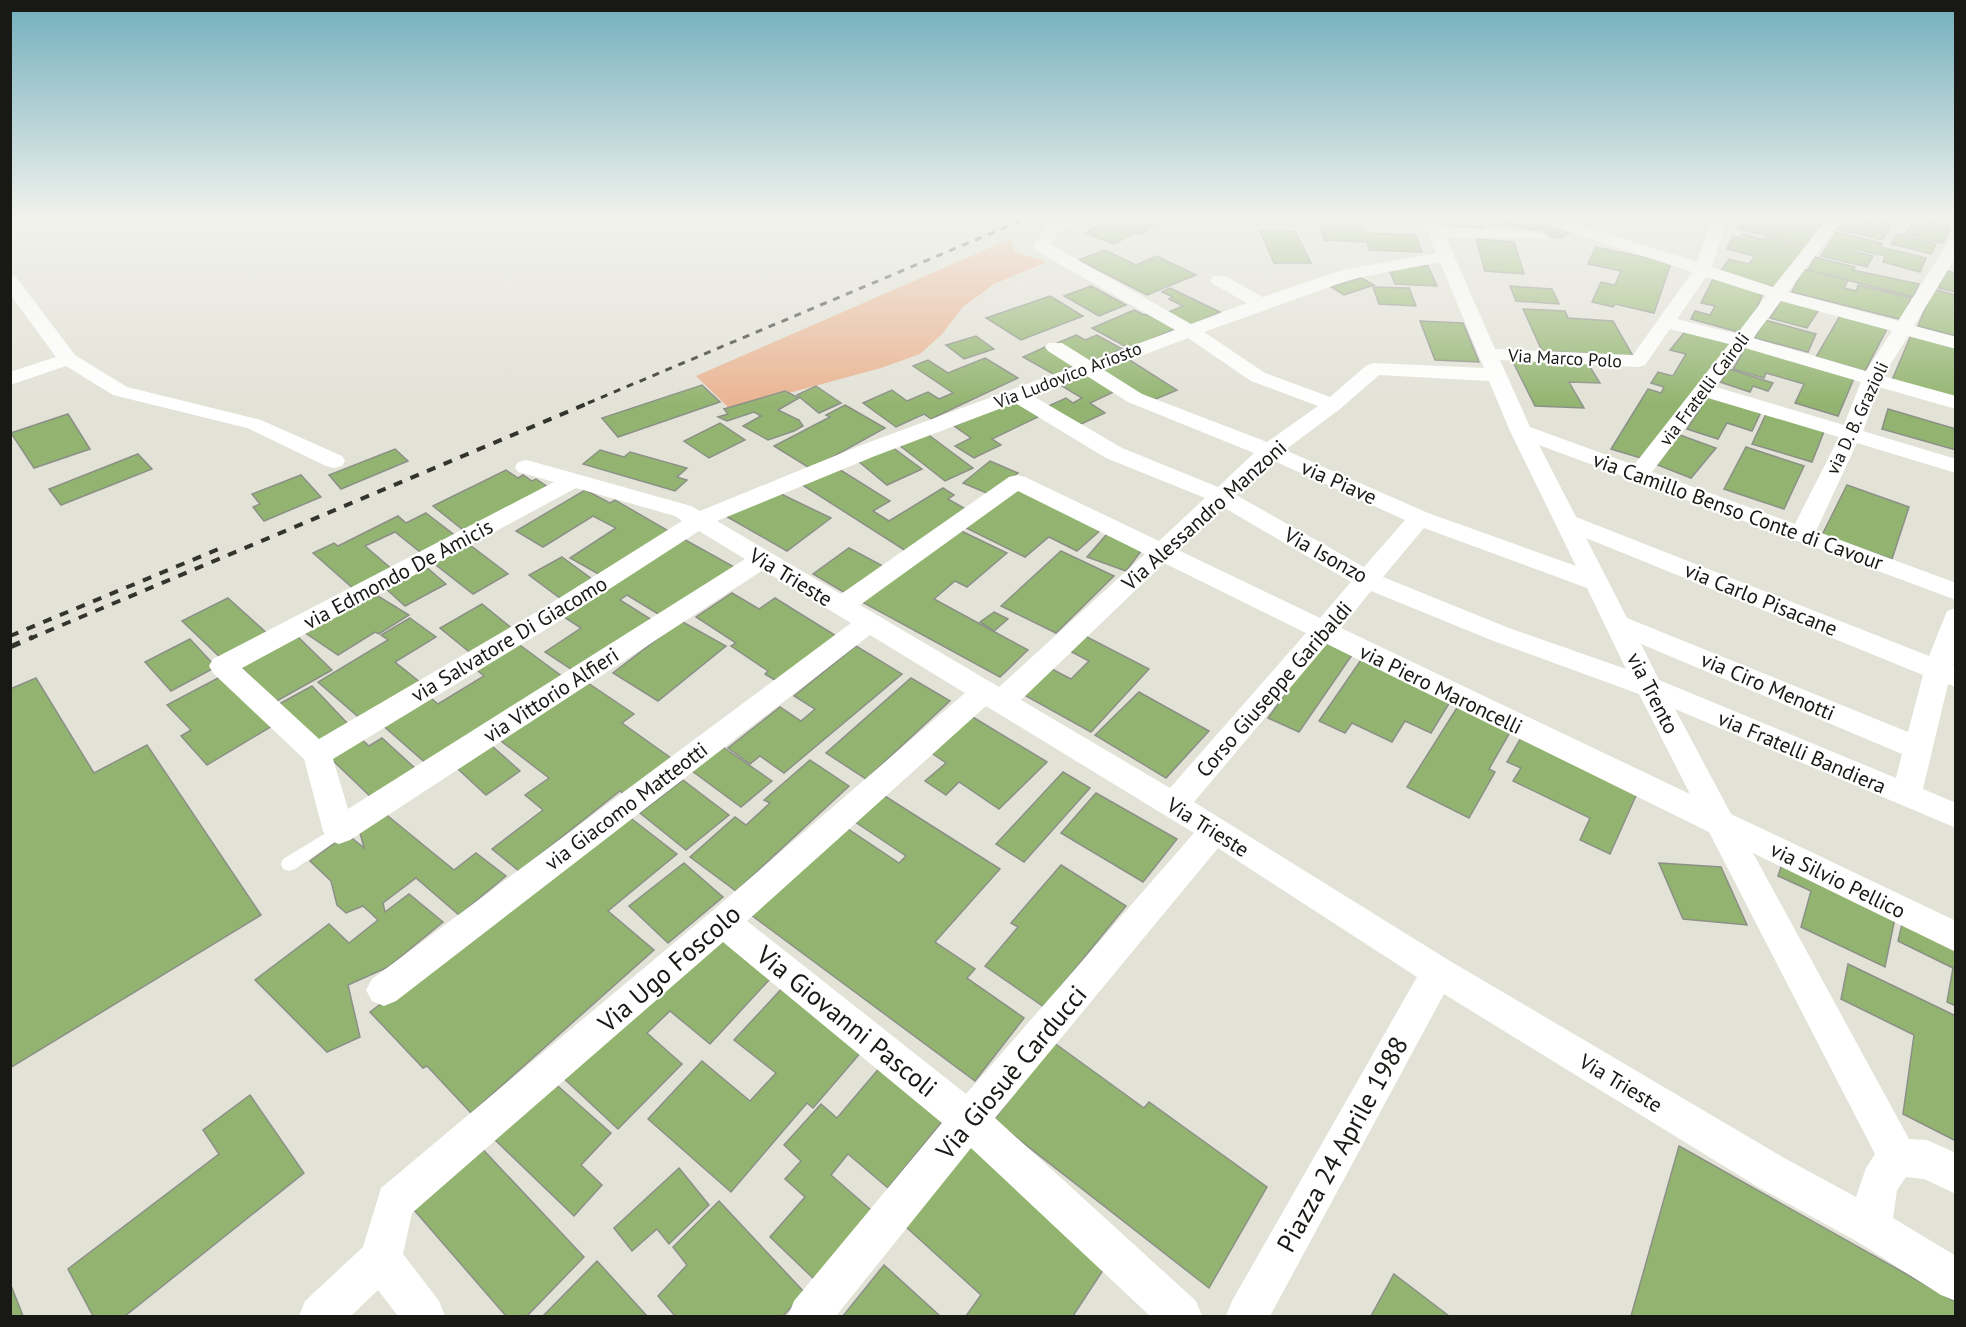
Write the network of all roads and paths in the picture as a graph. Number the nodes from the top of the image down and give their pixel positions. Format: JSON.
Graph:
{"nodes":[{"id":1,"x":10,"y":281,"type":"edge"},
{"id":2,"x":1102,"y":281,"type":"edge"},
{"id":3,"x":1221,"y":281,"type":"edge"},
{"id":4,"x":1326,"y":281,"type":"edge"},
{"id":5,"x":1458,"y":281,"type":"edge"},
{"id":6,"x":1694,"y":281,"type":"edge"},
{"id":7,"x":1738,"y":281,"type":"edge"},
{"id":8,"x":1787,"y":281,"type":"edge"},
{"id":9,"x":1932,"y":281,"type":"edge"},
{"id":10,"x":1777,"y":294,"type":"junction"},
{"id":11,"x":1262,"y":304,"type":"junction"},
{"id":12,"x":1665,"y":321,"type":"junction"},
{"id":13,"x":1902,"y":328,"type":"junction"},
{"id":14,"x":1188,"y":330,"type":"junction"},
{"id":15,"x":1741,"y":341,"type":"junction"},
{"id":16,"x":1956,"y":343,"type":"edge"},
{"id":17,"x":1056,"y":347,"type":"dead end"},
{"id":18,"x":68,"y":359,"type":"junction"},
{"id":19,"x":1493,"y":364,"type":"junction"},
{"id":20,"x":1089,"y":368,"type":"junction"},
{"id":21,"x":1872,"y":378,"type":"junction"},
{"id":22,"x":10,"y":379,"type":"edge"},
{"id":23,"x":1704,"y":390,"type":"junction"},
{"id":24,"x":1016,"y":395,"type":"junction"},
{"id":25,"x":1956,"y":403,"type":"edge"},
{"id":26,"x":1333,"y":405,"type":"junction"},
{"id":27,"x":1521,"y":431,"type":"junction"},
{"id":28,"x":1851,"y":434,"type":"junction"},
{"id":29,"x":1269,"y":451,"type":"junction"},
{"id":30,"x":334,"y":461,"type":"dead end"},
{"id":31,"x":1956,"y":466,"type":"edge"},
{"id":32,"x":526,"y":467,"type":"dead end"},
{"id":33,"x":1639,"y":474,"type":"junction"},
{"id":34,"x":573,"y":481,"type":"junction"},
{"id":35,"x":1221,"y":496,"type":"junction"},
{"id":36,"x":1420,"y":518,"type":"junction"},
{"id":37,"x":698,"y":521,"type":"junction"},
{"id":38,"x":1568,"y":522,"type":"junction"},
{"id":39,"x":1802,"y":535,"type":"junction"},
{"id":40,"x":1162,"y":553,"type":"junction"},
{"id":41,"x":763,"y":559,"type":"junction"},
{"id":42,"x":1367,"y":580,"type":"junction"},
{"id":43,"x":1598,"y":583,"type":"junction"},
{"id":44,"x":1956,"y":592,"type":"edge"},
{"id":45,"x":840,"y":606,"type":"junction"},
{"id":46,"x":1956,"y":617,"type":"edge"},
{"id":47,"x":869,"y":623,"type":"junction"},
{"id":48,"x":1618,"y":624,"type":"junction"},
{"id":49,"x":1323,"y":632,"type":"junction"},
{"id":50,"x":1947,"y":673,"type":"edge"},
{"id":51,"x":1649,"y":687,"type":"junction"},
{"id":52,"x":992,"y":697,"type":"junction"},
{"id":53,"x":1918,"y":748,"type":"junction"},
{"id":54,"x":317,"y":754,"type":"junction"},
{"id":55,"x":1905,"y":796,"type":"junction"},
{"id":56,"x":1174,"y":805,"type":"junction"},
{"id":57,"x":1956,"y":816,"type":"edge"},
{"id":58,"x":1721,"y":823,"type":"junction"},
{"id":59,"x":1215,"y":830,"type":"junction"},
{"id":60,"x":339,"y":831,"type":"junction"},
{"id":61,"x":289,"y":864,"type":"dead end"},
{"id":62,"x":723,"y":922,"type":"junction"},
{"id":63,"x":1956,"y":937,"type":"edge"},
{"id":64,"x":1438,"y":972,"type":"junction"},
{"id":65,"x":384,"y":990,"type":"dead end"},
{"id":66,"x":969,"y":1120,"type":"junction"},
{"id":67,"x":1898,"y":1157,"type":"junction"},
{"id":68,"x":1956,"y":1174,"type":"edge"},
{"id":69,"x":1872,"y":1228,"type":"junction"},
{"id":70,"x":381,"y":1259,"type":"junction"},
{"id":71,"x":1956,"y":1281,"type":"edge"},
{"id":72,"x":320,"y":1317,"type":"edge"},
{"id":73,"x":424,"y":1317,"type":"edge"},
{"id":74,"x":809,"y":1317,"type":"edge"},
{"id":75,"x":1181,"y":1317,"type":"edge"},
{"id":76,"x":1247,"y":1317,"type":"edge"}],
"edges":[{"from":1,"to":18,"type":"street"},
{"from":2,"to":14,"type":"street"},
{"from":3,"to":11,"type":"street"},
{"from":4,"to":11,"type":"street","name":"Via Ludovico Ariosto"},
{"from":5,"to":19,"type":"street","name":"via Trento"},
{"from":6,"to":12,"type":"street","name":"Via Marco Polo"},
{"from":7,"to":10,"type":"street","name":"Via Ludovico Ariosto"},
{"from":8,"to":10,"type":"street","name":"via Fratelli Cairoli"},
{"from":9,"to":13,"type":"street","name":"via D. B. Grazioli"},
{"from":10,"to":13,"type":"street","name":"Via Ludovico Ariosto"},
{"from":10,"to":15,"type":"street","name":"via Fratelli Cairoli"},
{"from":11,"to":14,"type":"street","name":"Via Ludovico Ariosto"},
{"from":12,"to":15,"type":"street"},
{"from":12,"to":19,"type":"street","name":"Via Marco Polo"},
{"from":13,"to":16,"type":"street","name":"Via Ludovico Ariosto"},
{"from":13,"to":21,"type":"street","name":"via D. B. Grazioli"},
{"from":14,"to":20,"type":"street","name":"Via Ludovico Ariosto"},
{"from":14,"to":26,"type":"street"},
{"from":15,"to":21,"type":"street"},
{"from":15,"to":23,"type":"street","name":"via Fratelli Cairoli"},
{"from":17,"to":20,"type":"street","name":"via Piave"},
{"from":18,"to":22,"type":"street"},
{"from":18,"to":30,"type":"street"},
{"from":19,"to":26,"type":"street","name":"Via Alessandro Manzoni"},
{"from":19,"to":27,"type":"street","name":"via Trento"},
{"from":20,"to":24,"type":"street","name":"Via Ludovico Ariosto"},
{"from":20,"to":29,"type":"street","name":"via Piave"},
{"from":21,"to":25,"type":"street"},
{"from":21,"to":28,"type":"street","name":"via D. B. Grazioli"},
{"from":23,"to":28,"type":"street"},
{"from":23,"to":33,"type":"street","name":"via Fratelli Cairoli"},
{"from":24,"to":35,"type":"street","name":"Via Isonzo"},
{"from":24,"to":37,"type":"street","name":"Via Ludovico Ariosto"},
{"from":26,"to":29,"type":"street","name":"Via Alessandro Manzoni"},
{"from":27,"to":33,"type":"street","name":"via Camillo Benso Conte di Cavour"},
{"from":27,"to":38,"type":"street","name":"via Trento"},
{"from":28,"to":31,"type":"street"},
{"from":28,"to":39,"type":"street","name":"via D. B. Grazioli"},
{"from":29,"to":35,"type":"street","name":"Via Alessandro Manzoni"},
{"from":29,"to":36,"type":"street","name":"via Piave"},
{"from":32,"to":34,"type":"street","name":"Via Trieste"},
{"from":33,"to":39,"type":"street","name":"via Camillo Benso Conte di Cavour"},
{"from":34,"to":37,"type":"street","name":"Via Trieste"},
{"from":34,"to":54,"type":"street","name":"via Edmondo De Amicis"},
{"from":35,"to":40,"type":"street","name":"Via Alessandro Manzoni"},
{"from":35,"to":42,"type":"street","name":"Via Isonzo"},
{"from":36,"to":42,"type":"street","name":"Corso Giuseppe Garibaldi"},
{"from":36,"to":43,"type":"street","name":"via Piave"},
{"from":37,"to":41,"type":"street","name":"Via Trieste"},
{"from":37,"to":54,"type":"street","name":"via Salvatore Di Giacomo"},
{"from":38,"to":43,"type":"street","name":"via Trento"},
{"from":38,"to":50,"type":"street","name":"via Carlo Pisacane"},
{"from":39,"to":44,"type":"street","name":"via Camillo Benso Conte di Cavour"},
{"from":40,"to":45,"type":"street","name":"via Piero Maroncelli"},
{"from":40,"to":49,"type":"street","name":"via Piero Maroncelli"},
{"from":40,"to":52,"type":"street","name":"Via Alessandro Manzoni"},
{"from":41,"to":45,"type":"street","name":"Via Trieste"},
{"from":41,"to":60,"type":"street","name":"via Vittorio Alfieri"},
{"from":42,"to":49,"type":"street","name":"Corso Giuseppe Garibaldi"},
{"from":42,"to":51,"type":"street","name":"Via Isonzo"},
{"from":43,"to":48,"type":"street","name":"via Trento"},
{"from":45,"to":47,"type":"street","name":"Via Trieste"},
{"from":46,"to":50,"type":"street"},
{"from":47,"to":52,"type":"street","name":"Via Trieste"},
{"from":47,"to":65,"type":"street","name":"via Giacomo Matteotti"},
{"from":48,"to":51,"type":"street","name":"via Trento"},
{"from":48,"to":53,"type":"street","name":"via Ciro Menotti"},
{"from":49,"to":56,"type":"street","name":"Corso Giuseppe Garibaldi"},
{"from":49,"to":58,"type":"street","name":"via Piero Maroncelli"},
{"from":50,"to":53,"type":"street"},
{"from":51,"to":55,"type":"street","name":"via Fratelli Bandiera"},
{"from":51,"to":58,"type":"street","name":"via Trento"},
{"from":52,"to":56,"type":"street","name":"Via Trieste"},
{"from":52,"to":62,"type":"street","name":"Via Ugo Foscolo"},
{"from":53,"to":55,"type":"street"},
{"from":54,"to":60,"type":"street"},
{"from":55,"to":57,"type":"street","name":"via Fratelli Bandiera"},
{"from":56,"to":59,"type":"street","name":"Via Trieste"},
{"from":58,"to":63,"type":"street","name":"via Silvio Pellico"},
{"from":58,"to":67,"type":"street","name":"via Trento"},
{"from":59,"to":64,"type":"street","name":"Via Trieste"},
{"from":59,"to":66,"type":"street","name":"Via Giosuè Carducci"},
{"from":60,"to":61,"type":"lane"},
{"from":62,"to":66,"type":"street","name":"Via Giovanni Pascoli"},
{"from":62,"to":70,"type":"street","name":"Via Ugo Foscolo"},
{"from":64,"to":69,"type":"street","name":"Via Trieste"},
{"from":64,"to":76,"type":"street","name":"Piazza 24 Aprile 1988"},
{"from":66,"to":74,"type":"street","name":"Via Giosuè Carducci"},
{"from":66,"to":75,"type":"street","name":"Via Giovanni Pascoli"},
{"from":67,"to":68,"type":"street"},
{"from":67,"to":69,"type":"street"},
{"from":69,"to":71,"type":"street","name":"Via Trieste"},
{"from":70,"to":72,"type":"street"},
{"from":70,"to":73,"type":"street"}]}
